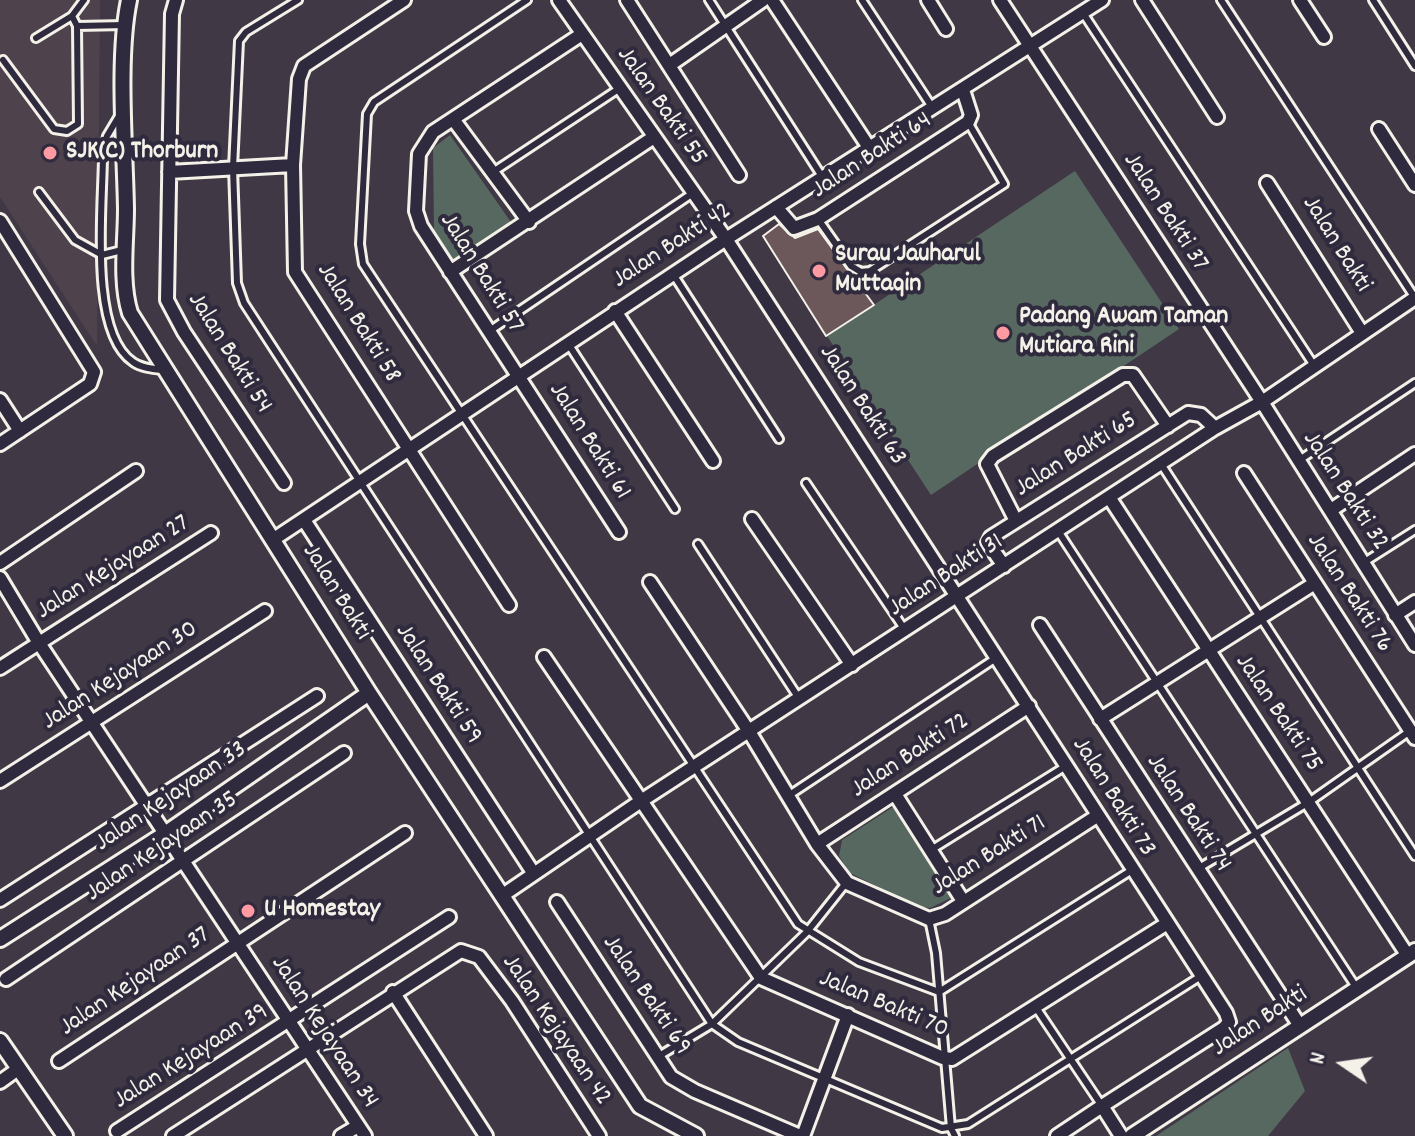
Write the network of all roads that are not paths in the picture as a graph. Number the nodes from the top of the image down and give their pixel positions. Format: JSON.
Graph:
{"nodes":[{"id":1,"x":84,"y":0,"type":"edge"},
{"id":2,"x":129,"y":0,"type":"edge"},
{"id":3,"x":176,"y":0,"type":"edge"},
{"id":4,"x":298,"y":0,"type":"edge"},
{"id":5,"x":527,"y":0,"type":"edge"},
{"id":6,"x":559,"y":0,"type":"edge"},
{"id":7,"x":627,"y":0,"type":"edge"},
{"id":8,"x":709,"y":0,"type":"edge"},
{"id":9,"x":763,"y":0,"type":"edge"},
{"id":10,"x":772,"y":0,"type":"edge"},
{"id":11,"x":862,"y":0,"type":"edge"},
{"id":12,"x":928,"y":0,"type":"edge"},
{"id":13,"x":1000,"y":0,"type":"edge"},
{"id":14,"x":1102,"y":0,"type":"edge"},
{"id":15,"x":1142,"y":0,"type":"edge"},
{"id":16,"x":1221,"y":0,"type":"edge"},
{"id":17,"x":1300,"y":0,"type":"edge"},
{"id":18,"x":1373,"y":0,"type":"edge"},
{"id":19,"x":395,"y":2,"type":"edge"},
{"id":20,"x":1083,"y":13,"type":"junction"},
{"id":21,"x":72,"y":16,"type":"junction"},
{"id":22,"x":125,"y":25,"type":"junction"},
{"id":23,"x":77,"y":26,"type":"junction"},
{"id":24,"x":725,"y":26,"type":"junction"},
{"id":25,"x":946,"y":29,"type":"dead end"},
{"id":26,"x":582,"y":34,"type":"junction"},
{"id":27,"x":1324,"y":37,"type":"dead end"},
{"id":28,"x":36,"y":38,"type":"dead end"},
{"id":29,"x":1032,"y":46,"type":"junction"},
{"id":30,"x":3,"y":60,"type":"dead end"},
{"id":31,"x":671,"y":64,"type":"junction"},
{"id":32,"x":1415,"y":66,"type":"edge"},
{"id":33,"x":620,"y":88,"type":"junction"},
{"id":34,"x":963,"y":90,"type":"junction"},
{"id":35,"x":125,"y":106,"type":"junction"},
{"id":36,"x":932,"y":107,"type":"junction"},
{"id":37,"x":1217,"y":117,"type":"dead end"},
{"id":38,"x":453,"y":119,"type":"junction"},
{"id":39,"x":968,"y":122,"type":"junction"},
{"id":40,"x":1379,"y":129,"type":"dead end"},
{"id":41,"x":654,"y":137,"type":"junction"},
{"id":42,"x":870,"y":149,"type":"junction"},
{"id":43,"x":293,"y":165,"type":"junction"},
{"id":44,"x":233,"y":168,"type":"junction"},
{"id":45,"x":169,"y":172,"type":"junction"},
{"id":46,"x":493,"y":172,"type":"junction"},
{"id":47,"x":739,"y":175,"type":"dead end"},
{"id":48,"x":823,"y":178,"type":"junction"},
{"id":49,"x":1267,"y":183,"type":"dead end"},
{"id":50,"x":1415,"y":185,"type":"edge"},
{"id":51,"x":39,"y":192,"type":"dead end"},
{"id":52,"x":693,"y":193,"type":"junction"},
{"id":53,"x":776,"y":207,"type":"junction"},
{"id":54,"x":818,"y":219,"type":"junction"},
{"id":55,"x":0,"y":221,"type":"edge"},
{"id":56,"x":529,"y":222,"type":"junction"},
{"id":57,"x":726,"y":239,"type":"junction"},
{"id":58,"x":126,"y":249,"type":"junction"},
{"id":59,"x":102,"y":255,"type":"junction"},
{"id":60,"x":450,"y":272,"type":"junction"},
{"id":61,"x":673,"y":274,"type":"junction"},
{"id":62,"x":1415,"y":298,"type":"edge"},
{"id":63,"x":615,"y":311,"type":"junction"},
{"id":64,"x":488,"y":332,"type":"junction"},
{"id":65,"x":1362,"y":333,"type":"junction"},
{"id":66,"x":569,"y":345,"type":"junction"},
{"id":67,"x":1315,"y":367,"type":"junction"},
{"id":68,"x":167,"y":371,"type":"junction"},
{"id":69,"x":520,"y":377,"type":"junction"},
{"id":70,"x":1415,"y":383,"type":"edge"},
{"id":71,"x":0,"y":400,"type":"edge"},
{"id":72,"x":1262,"y":402,"type":"junction"},
{"id":73,"x":465,"y":415,"type":"junction"},
{"id":74,"x":1168,"y":426,"type":"junction"},
{"id":75,"x":1215,"y":428,"type":"junction"},
{"id":76,"x":20,"y":431,"type":"junction"},
{"id":77,"x":779,"y":439,"type":"dead end"},
{"id":78,"x":0,"y":444,"type":"edge"},
{"id":79,"x":411,"y":450,"type":"junction"},
{"id":80,"x":1415,"y":454,"type":"edge"},
{"id":81,"x":713,"y":461,"type":"dead end"},
{"id":82,"x":1297,"y":462,"type":"junction"},
{"id":83,"x":1161,"y":464,"type":"junction"},
{"id":84,"x":136,"y":471,"type":"dead end"},
{"id":85,"x":1244,"y":473,"type":"dead end"},
{"id":86,"x":284,"y":483,"type":"dead end"},
{"id":87,"x":358,"y":483,"type":"junction"},
{"id":88,"x":806,"y":483,"type":"dead end"},
{"id":89,"x":1109,"y":497,"type":"junction"},
{"id":90,"x":675,"y":509,"type":"dead end"},
{"id":91,"x":1331,"y":510,"type":"junction"},
{"id":92,"x":752,"y":519,"type":"dead end"},
{"id":93,"x":304,"y":520,"type":"junction"},
{"id":94,"x":1016,"y":521,"type":"junction"},
{"id":95,"x":1415,"y":530,"type":"edge"},
{"id":96,"x":1058,"y":531,"type":"junction"},
{"id":97,"x":619,"y":532,"type":"dead end"},
{"id":98,"x":211,"y":533,"type":"dead end"},
{"id":99,"x":274,"y":539,"type":"junction"},
{"id":100,"x":698,"y":544,"type":"dead end"},
{"id":101,"x":0,"y":563,"type":"edge"},
{"id":102,"x":1363,"y":563,"type":"junction"},
{"id":103,"x":1004,"y":566,"type":"junction"},
{"id":104,"x":0,"y":578,"type":"edge"},
{"id":105,"x":650,"y":582,"type":"dead end"},
{"id":106,"x":1315,"y":583,"type":"junction"},
{"id":107,"x":959,"y":596,"type":"junction"},
{"id":108,"x":1415,"y":602,"type":"edge"},
{"id":109,"x":509,"y":605,"type":"dead end"},
{"id":110,"x":265,"y":611,"type":"dead end"},
{"id":111,"x":1262,"y":615,"type":"junction"},
{"id":112,"x":1395,"y":615,"type":"junction"},
{"id":113,"x":1040,"y":625,"type":"dead end"},
{"id":114,"x":906,"y":631,"type":"junction"},
{"id":115,"x":39,"y":643,"type":"junction"},
{"id":116,"x":1415,"y":645,"type":"edge"},
{"id":117,"x":1207,"y":650,"type":"junction"},
{"id":118,"x":999,"y":656,"type":"junction"},
{"id":119,"x":544,"y":657,"type":"dead end"},
{"id":120,"x":852,"y":665,"type":"junction"},
{"id":121,"x":0,"y":668,"type":"edge"},
{"id":122,"x":1155,"y":683,"type":"junction"},
{"id":123,"x":369,"y":693,"type":"junction"},
{"id":124,"x":317,"y":696,"type":"dead end"},
{"id":125,"x":800,"y":700,"type":"junction"},
{"id":126,"x":1029,"y":706,"type":"junction"},
{"id":127,"x":1100,"y":719,"type":"junction"},
{"id":128,"x":91,"y":722,"type":"junction"},
{"id":129,"x":750,"y":733,"type":"junction"},
{"id":130,"x":1413,"y":734,"type":"edge"},
{"id":131,"x":344,"y":753,"type":"dead end"},
{"id":132,"x":1066,"y":766,"type":"junction"},
{"id":133,"x":1358,"y":766,"type":"junction"},
{"id":134,"x":693,"y":769,"type":"junction"},
{"id":135,"x":0,"y":781,"type":"edge"},
{"id":136,"x":895,"y":794,"type":"junction"},
{"id":137,"x":788,"y":796,"type":"junction"},
{"id":138,"x":641,"y":801,"type":"junction"},
{"id":139,"x":1309,"y":802,"type":"junction"},
{"id":140,"x":147,"y":806,"type":"junction"},
{"id":141,"x":1097,"y":816,"type":"junction"},
{"id":142,"x":405,"y":833,"type":"dead end"},
{"id":143,"x":165,"y":834,"type":"junction"},
{"id":144,"x":1254,"y":834,"type":"junction"},
{"id":145,"x":592,"y":835,"type":"junction"},
{"id":146,"x":817,"y":844,"type":"junction"},
{"id":147,"x":931,"y":850,"type":"junction"},
{"id":148,"x":1415,"y":856,"type":"edge"},
{"id":149,"x":182,"y":861,"type":"junction"},
{"id":150,"x":1132,"y":870,"type":"junction"},
{"id":151,"x":1196,"y":870,"type":"junction"},
{"id":152,"x":534,"y":874,"type":"junction"},
{"id":153,"x":847,"y":883,"type":"junction"},
{"id":154,"x":503,"y":895,"type":"junction"},
{"id":155,"x":0,"y":900,"type":"edge"},
{"id":156,"x":963,"y":901,"type":"junction"},
{"id":157,"x":557,"y":902,"type":"dead end"},
{"id":158,"x":449,"y":917,"type":"dead end"},
{"id":159,"x":929,"y":919,"type":"junction"},
{"id":160,"x":1166,"y":924,"type":"junction"},
{"id":161,"x":807,"y":932,"type":"junction"},
{"id":162,"x":0,"y":939,"type":"edge"},
{"id":163,"x":236,"y":942,"type":"junction"},
{"id":164,"x":1411,"y":953,"type":"edge"},
{"id":165,"x":1201,"y":976,"type":"junction"},
{"id":166,"x":761,"y":978,"type":"junction"},
{"id":167,"x":6,"y":979,"type":"dead end"},
{"id":168,"x":1358,"y":990,"type":"junction"},
{"id":169,"x":393,"y":992,"type":"junction"},
{"id":170,"x":939,"y":992,"type":"junction"},
{"id":171,"x":1035,"y":1006,"type":"junction"},
{"id":172,"x":848,"y":1015,"type":"junction"},
{"id":173,"x":291,"y":1022,"type":"junction"},
{"id":174,"x":1229,"y":1022,"type":"joint"},
{"id":175,"x":712,"y":1024,"type":"junction"},
{"id":176,"x":1300,"y":1026,"type":"junction"},
{"id":177,"x":0,"y":1041,"type":"edge"},
{"id":178,"x":309,"y":1049,"type":"junction"},
{"id":179,"x":656,"y":1058,"type":"junction"},
{"id":180,"x":943,"y":1058,"type":"junction"},
{"id":181,"x":1071,"y":1060,"type":"junction"},
{"id":182,"x":59,"y":1061,"type":"dead end"},
{"id":183,"x":18,"y":1069,"type":"junction"},
{"id":184,"x":827,"y":1077,"type":"junction"},
{"id":185,"x":0,"y":1082,"type":"edge"},
{"id":186,"x":1102,"y":1106,"type":"junction"},
{"id":187,"x":951,"y":1128,"type":"junction"},
{"id":188,"x":117,"y":1131,"type":"dead end"},
{"id":189,"x":361,"y":1131,"type":"edge"},
{"id":190,"x":65,"y":1136,"type":"edge"},
{"id":191,"x":173,"y":1136,"type":"edge"},
{"id":192,"x":341,"y":1136,"type":"edge"},
{"id":193,"x":486,"y":1136,"type":"edge"},
{"id":194,"x":599,"y":1136,"type":"edge"},
{"id":195,"x":696,"y":1136,"type":"edge"},
{"id":196,"x":801,"y":1136,"type":"edge"},
{"id":197,"x":955,"y":1136,"type":"edge"},
{"id":198,"x":1057,"y":1136,"type":"edge"},
{"id":199,"x":1121,"y":1136,"type":"edge"},
{"id":200,"x":1132,"y":1136,"type":"edge"}],
"edges":[{"from":1,"to":21,"type":"lane"},
{"from":2,"to":22,"type":"street","name":"Jalan Bakti"},
{"from":3,"to":45,"type":"street","name":"Jalan Bakti 54"},
{"from":4,"to":44,"type":"lane"},
{"from":5,"to":73,"type":"lane"},
{"from":6,"to":26,"type":"street","name":"Jalan Bakti 55"},
{"from":7,"to":31,"type":"street"},
{"from":8,"to":24,"type":"lane"},
{"from":9,"to":24,"type":"street"},
{"from":10,"to":42,"type":"street"},
{"from":11,"to":36,"type":"lane"},
{"from":12,"to":25,"type":"street"},
{"from":13,"to":29,"type":"street","name":"Jalan Bakti 37"},
{"from":14,"to":20,"type":"street","name":"Jalan Bakti 42"},
{"from":15,"to":37,"type":"street"},
{"from":16,"to":62,"type":"lane"},
{"from":17,"to":27,"type":"street"},
{"from":18,"to":32,"type":"lane"},
{"from":19,"to":43,"type":"street","name":"Jalan Bakti 58"},
{"from":20,"to":29,"type":"street","name":"Jalan Bakti 42"},
{"from":20,"to":67,"type":"lane"},
{"from":21,"to":23,"type":"lane"},
{"from":21,"to":28,"type":"lane"},
{"from":22,"to":23,"type":"lane"},
{"from":22,"to":35,"type":"street","name":"Jalan Bakti"},
{"from":23,"to":30,"type":"lane"},
{"from":24,"to":31,"type":"street"},
{"from":24,"to":48,"type":"lane"},
{"from":26,"to":33,"type":"street","name":"Jalan Bakti 55"},
{"from":26,"to":38,"type":"street","name":"Jalan Bakti 57"},
{"from":29,"to":34,"type":"street","name":"Jalan Bakti 42"},
{"from":29,"to":72,"type":"street","name":"Jalan Bakti 37"},
{"from":31,"to":47,"type":"street"},
{"from":33,"to":41,"type":"street","name":"Jalan Bakti 55"},
{"from":33,"to":46,"type":"lane"},
{"from":34,"to":36,"type":"street","name":"Jalan Bakti 42"},
{"from":34,"to":39,"type":"street","name":"Jalan Bakti 64"},
{"from":35,"to":58,"type":"street","name":"Jalan Bakti"},
{"from":35,"to":59,"type":"lane"},
{"from":36,"to":42,"type":"street","name":"Jalan Bakti 42"},
{"from":38,"to":46,"type":"street"},
{"from":38,"to":60,"type":"street","name":"Jalan Bakti 57"},
{"from":39,"to":54,"type":"street","name":"Jalan Bakti 64"},
{"from":39,"to":54,"type":"lane"},
{"from":40,"to":50,"type":"street"},
{"from":41,"to":52,"type":"street","name":"Jalan Bakti 55"},
{"from":41,"to":56,"type":"street"},
{"from":42,"to":48,"type":"street","name":"Jalan Bakti 42"},
{"from":43,"to":44,"type":"street"},
{"from":43,"to":79,"type":"street","name":"Jalan Bakti 58"},
{"from":44,"to":45,"type":"street"},
{"from":44,"to":87,"type":"lane"},
{"from":45,"to":86,"type":"street","name":"Jalan Bakti 54"},
{"from":46,"to":56,"type":"street"},
{"from":48,"to":53,"type":"street","name":"Jalan Bakti 42"},
{"from":49,"to":65,"type":"street","name":"Jalan Bakti"},
{"from":51,"to":59,"type":"lane"},
{"from":52,"to":57,"type":"street","name":"Jalan Bakti 55"},
{"from":52,"to":64,"type":"lane"},
{"from":53,"to":54,"type":"street","name":"Jalan Bakti 64"},
{"from":53,"to":57,"type":"street","name":"Jalan Bakti 42"},
{"from":55,"to":76,"type":"street"},
{"from":56,"to":60,"type":"street"},
{"from":57,"to":61,"type":"street","name":"Jalan Bakti 42"},
{"from":57,"to":107,"type":"street","name":"Jalan Bakti 63"},
{"from":58,"to":59,"type":"lane"},
{"from":58,"to":68,"type":"street","name":"Jalan Bakti"},
{"from":59,"to":68,"type":"lane"},
{"from":60,"to":64,"type":"street","name":"Jalan Bakti 57"},
{"from":61,"to":63,"type":"street","name":"Jalan Bakti 42"},
{"from":61,"to":77,"type":"lane"},
{"from":62,"to":65,"type":"street","name":"Jalan Bakti 31"},
{"from":63,"to":66,"type":"street","name":"Jalan Bakti 42"},
{"from":63,"to":81,"type":"street"},
{"from":64,"to":69,"type":"street","name":"Jalan Bakti 57"},
{"from":65,"to":67,"type":"street","name":"Jalan Bakti 31"},
{"from":66,"to":69,"type":"street","name":"Jalan Bakti 42"},
{"from":66,"to":90,"type":"lane"},
{"from":67,"to":72,"type":"street","name":"Jalan Bakti 31"},
{"from":68,"to":99,"type":"street","name":"Jalan Bakti"},
{"from":69,"to":73,"type":"street","name":"Jalan Bakti 42"},
{"from":69,"to":97,"type":"street","name":"Jalan Bakti 61"},
{"from":70,"to":82,"type":"lane"},
{"from":71,"to":76,"type":"street"},
{"from":72,"to":75,"type":"street","name":"Jalan Bakti 31"},
{"from":72,"to":82,"type":"street","name":"Jalan Bakti 32"},
{"from":73,"to":79,"type":"street","name":"Jalan Bakti 42"},
{"from":73,"to":134,"type":"lane"},
{"from":74,"to":75,"type":"street","name":"Jalan Bakti 65"},
{"from":74,"to":94,"type":"street","name":"Jalan Bakti 65"},
{"from":74,"to":94,"type":"street"},
{"from":75,"to":83,"type":"street","name":"Jalan Bakti 31"},
{"from":76,"to":78,"type":"street"},
{"from":79,"to":87,"type":"street","name":"Jalan Bakti 42"},
{"from":79,"to":109,"type":"street","name":"Jalan Bakti 58"},
{"from":80,"to":91,"type":"street"},
{"from":82,"to":91,"type":"street","name":"Jalan Bakti 32"},
{"from":83,"to":89,"type":"street","name":"Jalan Bakti 31"},
{"from":83,"to":111,"type":"lane"},
{"from":84,"to":101,"type":"street"},
{"from":85,"to":106,"type":"street","name":"Jalan Bakti 76"},
{"from":87,"to":93,"type":"street","name":"Jalan Bakti 42"},
{"from":87,"to":145,"type":"lane"},
{"from":88,"to":114,"type":"lane"},
{"from":89,"to":96,"type":"street","name":"Jalan Bakti 31"},
{"from":89,"to":117,"type":"street","name":"Jalan Bakti 75"},
{"from":91,"to":102,"type":"street","name":"Jalan Bakti 32"},
{"from":92,"to":120,"type":"street"},
{"from":93,"to":99,"type":"street","name":"Jalan Bakti 42"},
{"from":93,"to":152,"type":"street","name":"Jalan Bakti 59"},
{"from":94,"to":103,"type":"street","name":"Jalan Bakti 65"},
{"from":95,"to":102,"type":"lane"},
{"from":96,"to":103,"type":"street","name":"Jalan Bakti 31"},
{"from":96,"to":122,"type":"lane"},
{"from":98,"to":115,"type":"street","name":"Jalan Kejayaan 27"},
{"from":99,"to":123,"type":"street","name":"Jalan Bakti"},
{"from":100,"to":125,"type":"lane"},
{"from":102,"to":112,"type":"street","name":"Jalan Bakti 32"},
{"from":103,"to":107,"type":"street","name":"Jalan Bakti 31"},
{"from":104,"to":115,"type":"street","name":"Jalan Kejayaan 34"},
{"from":105,"to":129,"type":"street","name":"Jalan Bakti 71"},
{"from":106,"to":111,"type":"street"},
{"from":106,"to":130,"type":"street","name":"Jalan Bakti 76"},
{"from":107,"to":114,"type":"street","name":"Jalan Bakti 31"},
{"from":107,"to":118,"type":"street","name":"Jalan Bakti 73"},
{"from":108,"to":112,"type":"street"},
{"from":110,"to":128,"type":"street","name":"Jalan Kejayaan 30"},
{"from":111,"to":117,"type":"street"},
{"from":111,"to":133,"type":"lane"},
{"from":112,"to":116,"type":"street","name":"Jalan Bakti 32"},
{"from":113,"to":127,"type":"street","name":"Jalan Bakti 74"},
{"from":114,"to":120,"type":"street","name":"Jalan Bakti 31"},
{"from":115,"to":121,"type":"street","name":"Jalan Kejayaan 27"},
{"from":115,"to":128,"type":"street","name":"Jalan Kejayaan 34"},
{"from":117,"to":122,"type":"street"},
{"from":117,"to":139,"type":"street","name":"Jalan Bakti 75"},
{"from":118,"to":126,"type":"street","name":"Jalan Bakti 73"},
{"from":118,"to":137,"type":"lane"},
{"from":119,"to":138,"type":"street"},
{"from":120,"to":125,"type":"street","name":"Jalan Bakti 31"},
{"from":122,"to":127,"type":"street"},
{"from":122,"to":144,"type":"lane"},
{"from":123,"to":143,"type":"street","name":"Jalan Kejayaan 33"},
{"from":123,"to":154,"type":"street","name":"Jalan Bakti"},
{"from":124,"to":140,"type":"street"},
{"from":125,"to":129,"type":"street","name":"Jalan Bakti 31"},
{"from":126,"to":132,"type":"street","name":"Jalan Bakti 73"},
{"from":126,"to":136,"type":"street","name":"Jalan Bakti 72"},
{"from":127,"to":151,"type":"street","name":"Jalan Bakti 74"},
{"from":128,"to":135,"type":"street","name":"Jalan Kejayaan 30"},
{"from":128,"to":140,"type":"street","name":"Jalan Kejayaan 34"},
{"from":129,"to":134,"type":"street","name":"Jalan Bakti 31"},
{"from":129,"to":137,"type":"street","name":"Jalan Bakti 71"},
{"from":130,"to":133,"type":"lane"},
{"from":131,"to":149,"type":"street","name":"Jalan Kejayaan 35"},
{"from":132,"to":141,"type":"street","name":"Jalan Bakti 73"},
{"from":132,"to":147,"type":"lane"},
{"from":133,"to":139,"type":"lane"},
{"from":133,"to":148,"type":"lane"},
{"from":134,"to":138,"type":"street","name":"Jalan Bakti 31"},
{"from":134,"to":161,"type":"lane"},
{"from":136,"to":146,"type":"street","name":"Jalan Bakti 72"},
{"from":136,"to":147,"type":"street"},
{"from":137,"to":146,"type":"street","name":"Jalan Bakti 71"},
{"from":138,"to":145,"type":"street","name":"Jalan Bakti 31"},
{"from":138,"to":166,"type":"street"},
{"from":139,"to":144,"type":"lane"},
{"from":139,"to":164,"type":"street","name":"Jalan Bakti 75"},
{"from":140,"to":143,"type":"street","name":"Jalan Kejayaan 34"},
{"from":140,"to":155,"type":"street"},
{"from":141,"to":150,"type":"street","name":"Jalan Bakti 73"},
{"from":141,"to":156,"type":"street","name":"Jalan Bakti 71"},
{"from":142,"to":163,"type":"street","name":"Jalan Kejayaan 37"},
{"from":143,"to":149,"type":"street","name":"Jalan Kejayaan 34"},
{"from":143,"to":162,"type":"street","name":"Jalan Kejayaan 33"},
{"from":144,"to":151,"type":"lane"},
{"from":144,"to":168,"type":"lane"},
{"from":145,"to":152,"type":"street","name":"Jalan Bakti 31"},
{"from":145,"to":175,"type":"lane"},
{"from":146,"to":153,"type":"street","name":"Jalan Bakti 71"},
{"from":147,"to":156,"type":"street"},
{"from":149,"to":163,"type":"street","name":"Jalan Kejayaan 34"},
{"from":149,"to":167,"type":"street","name":"Jalan Kejayaan 35"},
{"from":150,"to":160,"type":"street","name":"Jalan Bakti 73"},
{"from":150,"to":170,"type":"lane"},
{"from":151,"to":176,"type":"street","name":"Jalan Bakti 74"},
{"from":152,"to":154,"type":"street","name":"Jalan Bakti 31"},
{"from":153,"to":159,"type":"street","name":"Jalan Bakti 71"},
{"from":153,"to":161,"type":"lane"},
{"from":154,"to":195,"type":"street","name":"Jalan Bakti"},
{"from":156,"to":159,"type":"street","name":"Jalan Bakti 71"},
{"from":157,"to":179,"type":"street","name":"Jalan Bakti 69"},
{"from":158,"to":173,"type":"street","name":"Jalan Kejayaan 39"},
{"from":159,"to":170,"type":"lane"},
{"from":160,"to":165,"type":"street","name":"Jalan Bakti 73"},
{"from":160,"to":171,"type":"street","name":"Jalan Bakti 70"},
{"from":161,"to":166,"type":"lane"},
{"from":161,"to":170,"type":"lane"},
{"from":163,"to":173,"type":"street","name":"Jalan Kejayaan 34"},
{"from":163,"to":182,"type":"street","name":"Jalan Kejayaan 37"},
{"from":164,"to":168,"type":"street","name":"Jalan Bakti"},
{"from":165,"to":174,"type":"street","name":"Jalan Bakti 73"},
{"from":165,"to":181,"type":"lane"},
{"from":166,"to":172,"type":"street","name":"Jalan Bakti 70"},
{"from":166,"to":175,"type":"lane"},
{"from":168,"to":176,"type":"street","name":"Jalan Bakti"},
{"from":169,"to":178,"type":"street","name":"Jalan Kejayaan 42"},
{"from":169,"to":193,"type":"street"},
{"from":169,"to":194,"type":"street","name":"Jalan Kejayaan 42"},
{"from":170,"to":180,"type":"lane"},
{"from":171,"to":180,"type":"street","name":"Jalan Bakti 70"},
{"from":171,"to":181,"type":"lane"},
{"from":172,"to":180,"type":"street","name":"Jalan Bakti 70"},
{"from":172,"to":184,"type":"street"},
{"from":173,"to":178,"type":"street","name":"Jalan Kejayaan 34"},
{"from":173,"to":188,"type":"street","name":"Jalan Kejayaan 39"},
{"from":174,"to":186,"type":"street","name":"Jalan Bakti"},
{"from":175,"to":179,"type":"lane"},
{"from":175,"to":184,"type":"lane"},
{"from":176,"to":200,"type":"street","name":"Jalan Bakti"},
{"from":177,"to":183,"type":"street"},
{"from":178,"to":189,"type":"street","name":"Jalan Kejayaan 34"},
{"from":178,"to":191,"type":"street","name":"Jalan Kejayaan 42"},
{"from":179,"to":196,"type":"street","name":"Jalan Bakti 69"},
{"from":180,"to":187,"type":"lane"},
{"from":181,"to":186,"type":"lane"},
{"from":181,"to":187,"type":"lane"},
{"from":183,"to":185,"type":"street"},
{"from":183,"to":190,"type":"street"},
{"from":184,"to":187,"type":"lane"},
{"from":184,"to":196,"type":"street"},
{"from":186,"to":198,"type":"street"},
{"from":186,"to":199,"type":"street"},
{"from":187,"to":197,"type":"lane"},
{"from":189,"to":192,"type":"street"}]}
